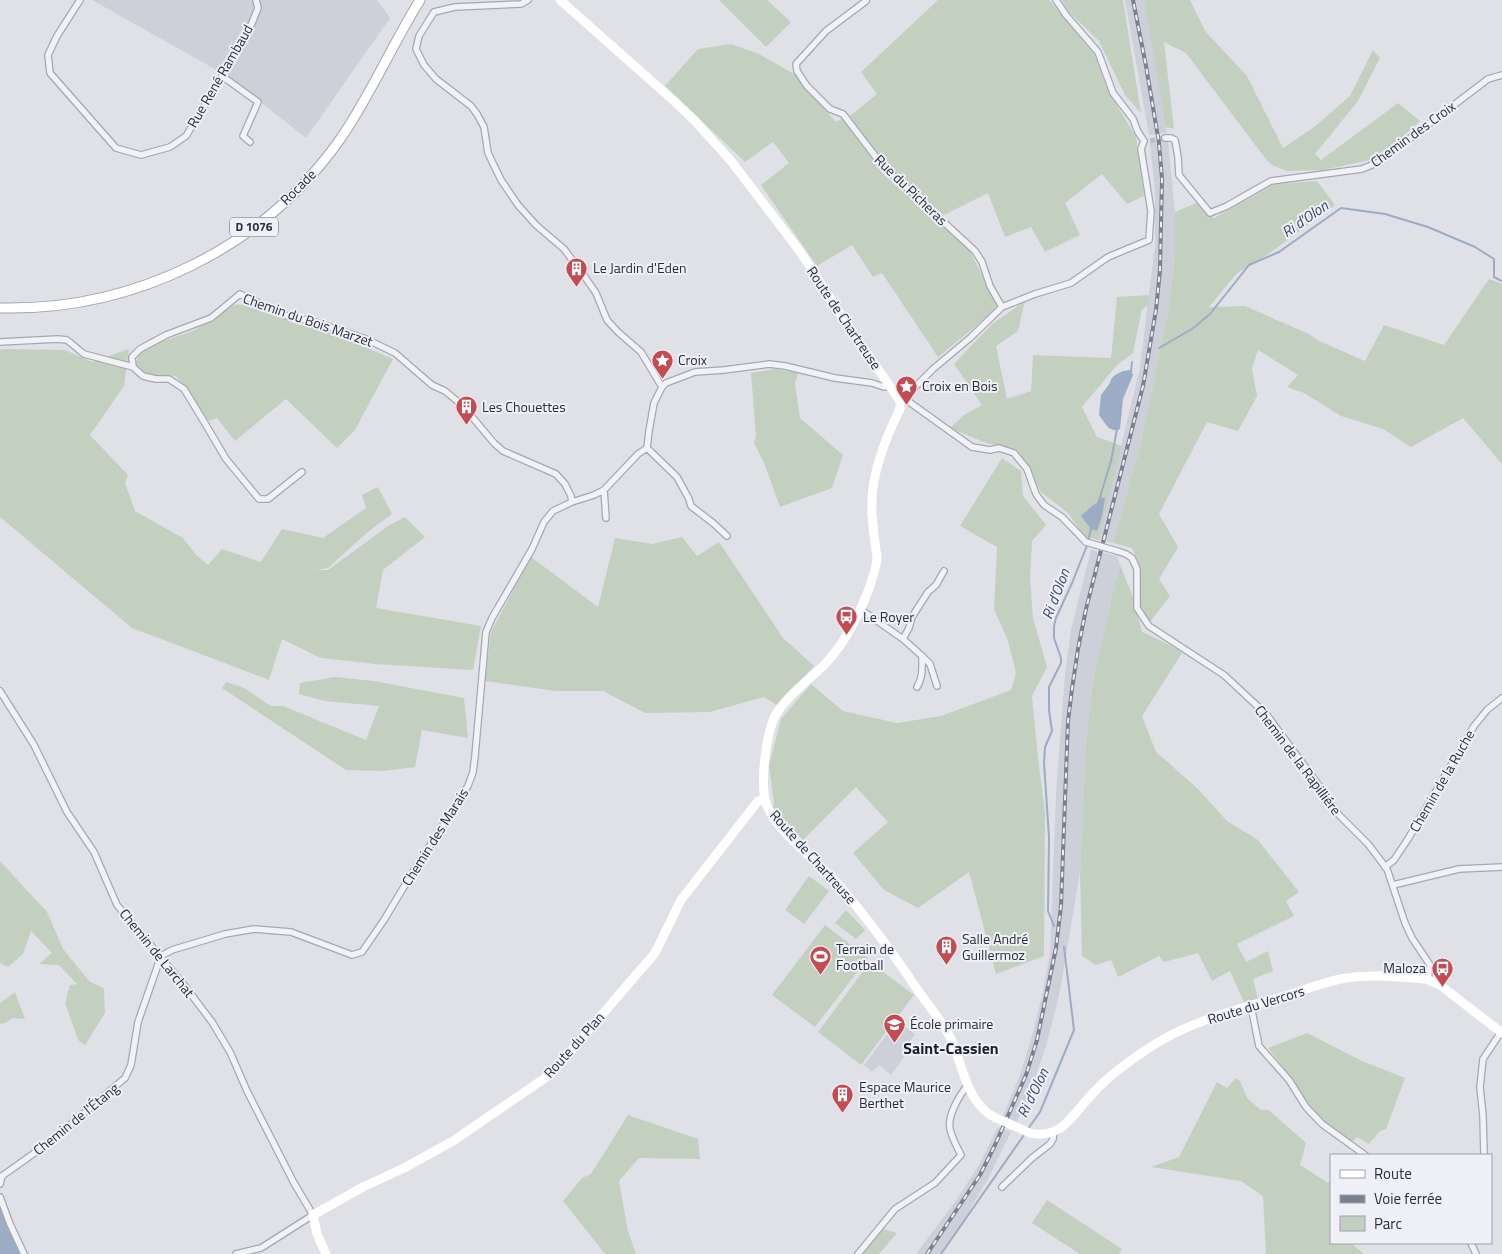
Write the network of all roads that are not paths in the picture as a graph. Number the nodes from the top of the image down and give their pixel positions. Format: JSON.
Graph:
{"nodes":[{"id":1,"x":80,"y":0,"type":"edge"},
{"id":2,"x":256,"y":0,"type":"edge"},
{"id":3,"x":419,"y":0,"type":"edge"},
{"id":4,"x":528,"y":0,"type":"edge"},
{"id":5,"x":560,"y":0,"type":"edge"},
{"id":6,"x":866,"y":0,"type":"edge"},
{"id":7,"x":1056,"y":0,"type":"edge"},
{"id":8,"x":1502,"y":75,"type":"edge"},
{"id":9,"x":222,"y":76,"type":"junction"},
{"id":10,"x":1165,"y":138,"type":"dead end"},
{"id":11,"x":250,"y":142,"type":"dead end"},
{"id":12,"x":1002,"y":307,"type":"junction"},
{"id":13,"x":0,"y":308,"type":"edge"},
{"id":14,"x":0,"y":342,"type":"edge"},
{"id":15,"x":133,"y":367,"type":"junction"},
{"id":16,"x":889,"y":386,"type":"junction"},
{"id":17,"x":662,"y":387,"type":"junction"},
{"id":18,"x":903,"y":400,"type":"junction"},
{"id":19,"x":647,"y":448,"type":"junction"},
{"id":20,"x":302,"y":472,"type":"dead end"},
{"id":21,"x":604,"y":490,"type":"junction"},
{"id":22,"x":572,"y":502,"type":"junction"},
{"id":23,"x":606,"y":518,"type":"dead end"},
{"id":24,"x":727,"y":536,"type":"dead end"},
{"id":25,"x":944,"y":571,"type":"dead end"},
{"id":26,"x":860,"y":609,"type":"junction"},
{"id":27,"x":903,"y":639,"type":"junction"},
{"id":28,"x":922,"y":656,"type":"junction"},
{"id":29,"x":938,"y":686,"type":"dead end"},
{"id":30,"x":917,"y":687,"type":"dead end"},
{"id":31,"x":0,"y":691,"type":"edge"},
{"id":32,"x":1502,"y":698,"type":"edge"},
{"id":33,"x":765,"y":799,"type":"junction"},
{"id":34,"x":1385,"y":867,"type":"junction"},
{"id":35,"x":1502,"y":867,"type":"edge"},
{"id":36,"x":1393,"y":885,"type":"junction"},
{"id":37,"x":161,"y":956,"type":"junction"},
{"id":38,"x":1428,"y":980,"type":"junction"},
{"id":39,"x":1251,"y":1006,"type":"junction"},
{"id":40,"x":1502,"y":1032,"type":"edge"},
{"id":41,"x":968,"y":1085,"type":"junction"},
{"id":42,"x":1054,"y":1132,"type":"junction"},
{"id":43,"x":1364,"y":1154,"type":"edge"},
{"id":44,"x":1484,"y":1154,"type":"edge"},
{"id":45,"x":0,"y":1184,"type":"edge"},
{"id":46,"x":1002,"y":1187,"type":"dead end"},
{"id":47,"x":0,"y":1197,"type":"edge"},
{"id":48,"x":313,"y":1215,"type":"junction"},
{"id":49,"x":24,"y":1254,"type":"edge"},
{"id":50,"x":236,"y":1254,"type":"edge"},
{"id":51,"x":326,"y":1254,"type":"edge"},
{"id":52,"x":858,"y":1254,"type":"edge"}],
"edges":[{"from":1,"to":9,"type":"street","name":"Rue René Rambaud"},
{"from":2,"to":9,"type":"street","name":"Rue René Rambaud"},
{"from":3,"to":13,"type":"main road","name":"Rocade","number":"D 1076"},
{"from":4,"to":17,"type":"street"},
{"from":5,"to":16,"type":"main road","name":"Route de Chartreuse"},
{"from":6,"to":12,"type":"street","name":"Rue du Picheras"},
{"from":7,"to":12,"type":"street"},
{"from":8,"to":10,"type":"street","name":"Chemin des Croix"},
{"from":9,"to":11,"type":"street"},
{"from":12,"to":18,"type":"street"},
{"from":14,"to":15,"type":"street"},
{"from":15,"to":20,"type":"street"},
{"from":15,"to":22,"type":"street","name":"Chemin du Bois Marzet"},
{"from":16,"to":17,"type":"street"},
{"from":16,"to":18,"type":"main road","name":"Route de Chartreuse"},
{"from":17,"to":19,"type":"street"},
{"from":18,"to":26,"type":"main road","name":"Route de Chartreuse"},
{"from":18,"to":34,"type":"street","name":"Chemin de la Rapilliére","bridge":true},
{"from":19,"to":21,"type":"street"},
{"from":19,"to":24,"type":"street"},
{"from":21,"to":22,"type":"street","name":"Chemin des Marais"},
{"from":21,"to":23,"type":"street"},
{"from":22,"to":37,"type":"street","name":"Chemin des Marais"},
{"from":25,"to":27,"type":"street"},
{"from":26,"to":27,"type":"street"},
{"from":26,"to":33,"type":"main road","name":"Route de Chartreuse"},
{"from":27,"to":28,"type":"street"},
{"from":28,"to":29,"type":"street"},
{"from":28,"to":30,"type":"street"},
{"from":31,"to":37,"type":"street","name":"Chemin de Larchat"},
{"from":32,"to":34,"type":"street","name":"Chemin de la Ruche"},
{"from":33,"to":41,"type":"main road","name":"Route de Chartreuse"},
{"from":33,"to":48,"type":"main road","name":"Route du Plan"},
{"from":34,"to":36,"type":"street","name":"Chemin de la Rapilliére"},
{"from":35,"to":36,"type":"street"},
{"from":36,"to":38,"type":"street","name":"Chemin de la Rapilliére"},
{"from":37,"to":45,"type":"street","name":"Chemin de l'Étang"},
{"from":37,"to":48,"type":"street","name":"Chemin de Larchat"},
{"from":38,"to":39,"type":"main road","name":"Route du Vercors"},
{"from":38,"to":40,"type":"main road","name":"Route du Vercors"},
{"from":39,"to":42,"type":"main road","name":"Route du Vercors"},
{"from":39,"to":43,"type":"street"},
{"from":40,"to":44,"type":"street"},
{"from":41,"to":42,"type":"main road","name":"Route de Chartreuse","bridge":true},
{"from":41,"to":52,"type":"street"},
{"from":42,"to":46,"type":"street"},
{"from":47,"to":49,"type":"street"},
{"from":48,"to":50,"type":"street"},
{"from":48,"to":51,"type":"main road"}]}
